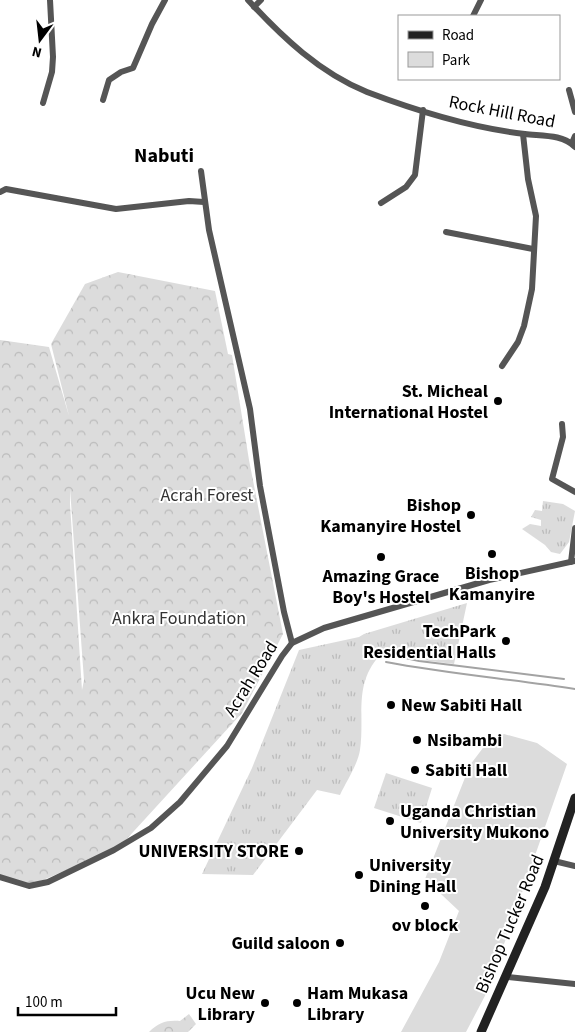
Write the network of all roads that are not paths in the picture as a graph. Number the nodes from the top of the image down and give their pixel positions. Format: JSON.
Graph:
{"nodes":[{"id":1,"x":50,"y":0,"type":"edge"},
{"id":2,"x":165,"y":0,"type":"edge"},
{"id":3,"x":248,"y":0,"type":"edge"},
{"id":4,"x":261,"y":0,"type":"edge"},
{"id":5,"x":481,"y":0,"type":"edge"},
{"id":6,"x":254,"y":7,"type":"junction"},
{"id":7,"x":474,"y":15,"type":"edge"},
{"id":8,"x":569,"y":90,"type":"dead end"},
{"id":9,"x":103,"y":100,"type":"dead end"},
{"id":10,"x":43,"y":103,"type":"dead end"},
{"id":11,"x":423,"y":110,"type":"junction"},
{"id":12,"x":575,"y":112,"type":"edge"},
{"id":13,"x":523,"y":134,"type":"junction"},
{"id":14,"x":575,"y":136,"type":"edge"},
{"id":15,"x":574,"y":145,"type":"edge"},
{"id":16,"x":201,"y":170,"type":"dead end"},
{"id":17,"x":0,"y":192,"type":"edge"},
{"id":18,"x":204,"y":202,"type":"junction"},
{"id":19,"x":381,"y":202,"type":"dead end"},
{"id":20,"x":446,"y":232,"type":"dead end"},
{"id":21,"x":533,"y":249,"type":"junction"},
{"id":22,"x":502,"y":366,"type":"dead end"},
{"id":23,"x":562,"y":424,"type":"dead end"},
{"id":24,"x":575,"y":492,"type":"edge"},
{"id":25,"x":575,"y":528,"type":"edge"},
{"id":26,"x":573,"y":562,"type":"edge"},
{"id":27,"x":292,"y":643,"type":"junction"},
{"id":28,"x":575,"y":798,"type":"edge"},
{"id":29,"x":554,"y":861,"type":"junction"},
{"id":30,"x":575,"y":866,"type":"edge"},
{"id":31,"x":0,"y":877,"type":"edge"},
{"id":32,"x":507,"y":977,"type":"junction"},
{"id":33,"x":575,"y":984,"type":"edge"},
{"id":34,"x":481,"y":1032,"type":"edge"}],
"edges":[{"from":1,"to":10,"type":"street"},
{"from":2,"to":9,"type":"street"},
{"from":3,"to":6,"type":"street","name":"Rock Hill Road"},
{"from":4,"to":6,"type":"street"},
{"from":5,"to":7,"type":"street"},
{"from":6,"to":11,"type":"street","name":"Rock Hill Road"},
{"from":8,"to":12,"type":"street"},
{"from":11,"to":13,"type":"street","name":"Rock Hill Road"},
{"from":11,"to":19,"type":"street"},
{"from":13,"to":15,"type":"street","name":"Rock Hill Road"},
{"from":13,"to":21,"type":"street"},
{"from":14,"to":15,"type":"street"},
{"from":16,"to":18,"type":"street"},
{"from":17,"to":18,"type":"street"},
{"from":18,"to":27,"type":"street"},
{"from":20,"to":21,"type":"street"},
{"from":21,"to":22,"type":"street"},
{"from":23,"to":24,"type":"street"},
{"from":25,"to":26,"type":"street"},
{"from":26,"to":27,"type":"street","name":"Acrah Road"},
{"from":27,"to":31,"type":"street","name":"Acrah Road"},
{"from":28,"to":29,"type":"main road","name":"Bishop Tucker Road"},
{"from":29,"to":30,"type":"street"},
{"from":29,"to":32,"type":"main road","name":"Bishop Tucker Road"},
{"from":32,"to":33,"type":"street"},
{"from":32,"to":34,"type":"main road","name":"Bishop Tucker Road"}]}
